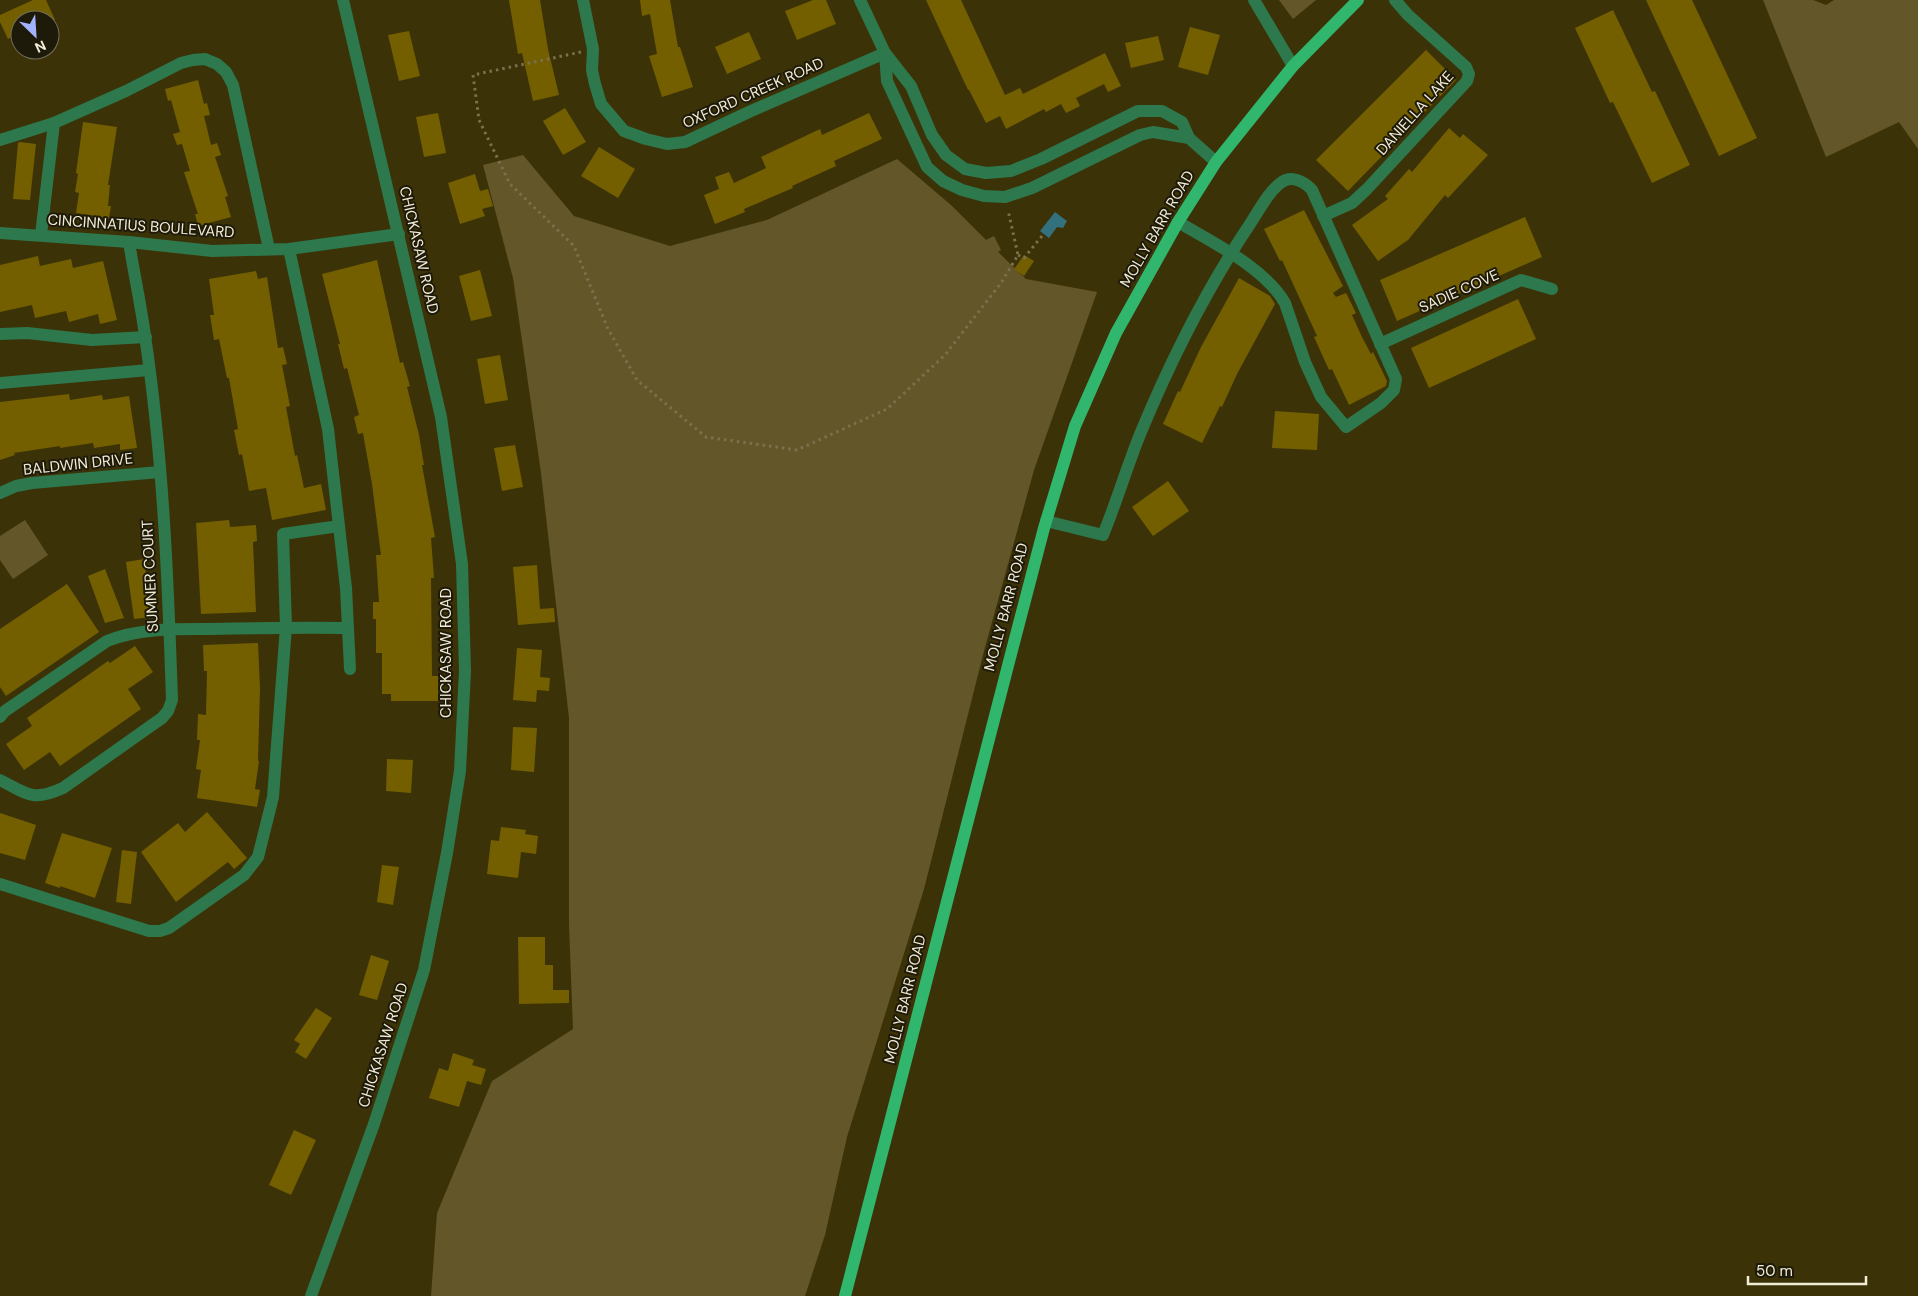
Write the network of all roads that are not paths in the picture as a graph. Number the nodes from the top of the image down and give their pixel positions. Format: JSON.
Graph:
{"nodes":[{"id":1,"x":342,"y":0,"type":"edge"},
{"id":2,"x":583,"y":0,"type":"edge"},
{"id":3,"x":860,"y":0,"type":"edge"},
{"id":4,"x":1254,"y":0,"type":"edge"},
{"id":5,"x":1358,"y":0,"type":"edge"},
{"id":6,"x":1396,"y":0,"type":"edge"},
{"id":7,"x":884,"y":53,"type":"junction"},
{"id":8,"x":1293,"y":66,"type":"junction"},
{"id":9,"x":54,"y":123,"type":"junction"},
{"id":10,"x":1189,"y":138,"type":"junction"},
{"id":11,"x":0,"y":140,"type":"edge"},
{"id":12,"x":1216,"y":162,"type":"junction"},
{"id":13,"x":1009,"y":171,"type":"junction"},
{"id":14,"x":1011,"y":195,"type":"junction"},
{"id":15,"x":1324,"y":216,"type":"junction"},
{"id":16,"x":1178,"y":222,"type":"junction"},
{"id":17,"x":0,"y":233,"type":"edge"},
{"id":18,"x":399,"y":234,"type":"junction"},
{"id":19,"x":41,"y":235,"type":"junction"},
{"id":20,"x":129,"y":242,"type":"junction"},
{"id":21,"x":269,"y":249,"type":"junction"},
{"id":22,"x":290,"y":249,"type":"junction"},
{"id":23,"x":1231,"y":254,"type":"junction"},
{"id":24,"x":1552,"y":289,"type":"dead end"},
{"id":25,"x":0,"y":334,"type":"edge"},
{"id":26,"x":146,"y":337,"type":"junction"},
{"id":27,"x":1380,"y":344,"type":"junction"},
{"id":28,"x":149,"y":370,"type":"junction"},
{"id":29,"x":0,"y":384,"type":"edge"},
{"id":30,"x":160,"y":472,"type":"junction"},
{"id":31,"x":0,"y":493,"type":"edge"},
{"id":32,"x":1046,"y":521,"type":"junction"},
{"id":33,"x":339,"y":526,"type":"junction"},
{"id":34,"x":286,"y":627,"type":"junction"},
{"id":35,"x":348,"y":628,"type":"junction"},
{"id":36,"x":170,"y":630,"type":"junction"},
{"id":37,"x":350,"y":669,"type":"dead end"},
{"id":38,"x":0,"y":717,"type":"edge"},
{"id":39,"x":0,"y":780,"type":"edge"},
{"id":40,"x":0,"y":884,"type":"edge"},
{"id":41,"x":311,"y":1296,"type":"edge"},
{"id":42,"x":844,"y":1296,"type":"edge"}],
"edges":[{"from":1,"to":18,"type":"street","name":"CHICKASAW ROAD"},
{"from":2,"to":7,"type":"street","name":"OXFORD CREEK ROAD"},
{"from":3,"to":7,"type":"street"},
{"from":4,"to":8,"type":"street"},
{"from":5,"to":8,"type":"main road","name":"MOLLY BARR ROAD"},
{"from":6,"to":15,"type":"street","name":"DANIELLA LAKE"},
{"from":7,"to":13,"type":"street"},
{"from":7,"to":14,"type":"street"},
{"from":8,"to":12,"type":"main road","name":"MOLLY BARR ROAD"},
{"from":9,"to":11,"type":"street"},
{"from":9,"to":19,"type":"street"},
{"from":9,"to":21,"type":"street"},
{"from":10,"to":12,"type":"street"},
{"from":10,"to":13,"type":"street"},
{"from":10,"to":14,"type":"street"},
{"from":12,"to":16,"type":"main road","name":"MOLLY BARR ROAD"},
{"from":13,"to":14,"type":"street"},
{"from":15,"to":23,"type":"street"},
{"from":15,"to":27,"type":"street"},
{"from":16,"to":23,"type":"street"},
{"from":16,"to":32,"type":"main road","name":"MOLLY BARR ROAD"},
{"from":17,"to":19,"type":"street","name":"CINCINNATIUS BOULEVARD"},
{"from":18,"to":22,"type":"street","name":"CINCINNATIUS BOULEVARD"},
{"from":18,"to":41,"type":"street","name":"CHICKASAW ROAD"},
{"from":19,"to":20,"type":"street","name":"CINCINNATIUS BOULEVARD"},
{"from":20,"to":21,"type":"street","name":"CINCINNATIUS BOULEVARD"},
{"from":20,"to":26,"type":"street","name":"SUMNER COURT"},
{"from":21,"to":22,"type":"street","name":"CINCINNATIUS BOULEVARD"},
{"from":22,"to":33,"type":"street"},
{"from":23,"to":27,"type":"street"},
{"from":23,"to":32,"type":"street"},
{"from":24,"to":27,"type":"street","name":"SADIE COVE"},
{"from":25,"to":26,"type":"street"},
{"from":26,"to":28,"type":"street","name":"SUMNER COURT"},
{"from":28,"to":29,"type":"street"},
{"from":28,"to":30,"type":"street","name":"SUMNER COURT"},
{"from":30,"to":31,"type":"street","name":"BALDWIN DRIVE"},
{"from":30,"to":36,"type":"street","name":"SUMNER COURT"},
{"from":32,"to":42,"type":"main road","name":"MOLLY BARR ROAD"},
{"from":33,"to":34,"type":"street"},
{"from":33,"to":35,"type":"street"},
{"from":34,"to":35,"type":"street"},
{"from":34,"to":36,"type":"street"},
{"from":34,"to":40,"type":"street"},
{"from":35,"to":37,"type":"street"},
{"from":36,"to":38,"type":"street"},
{"from":36,"to":39,"type":"street","name":"SUMNER COURT"}]}
